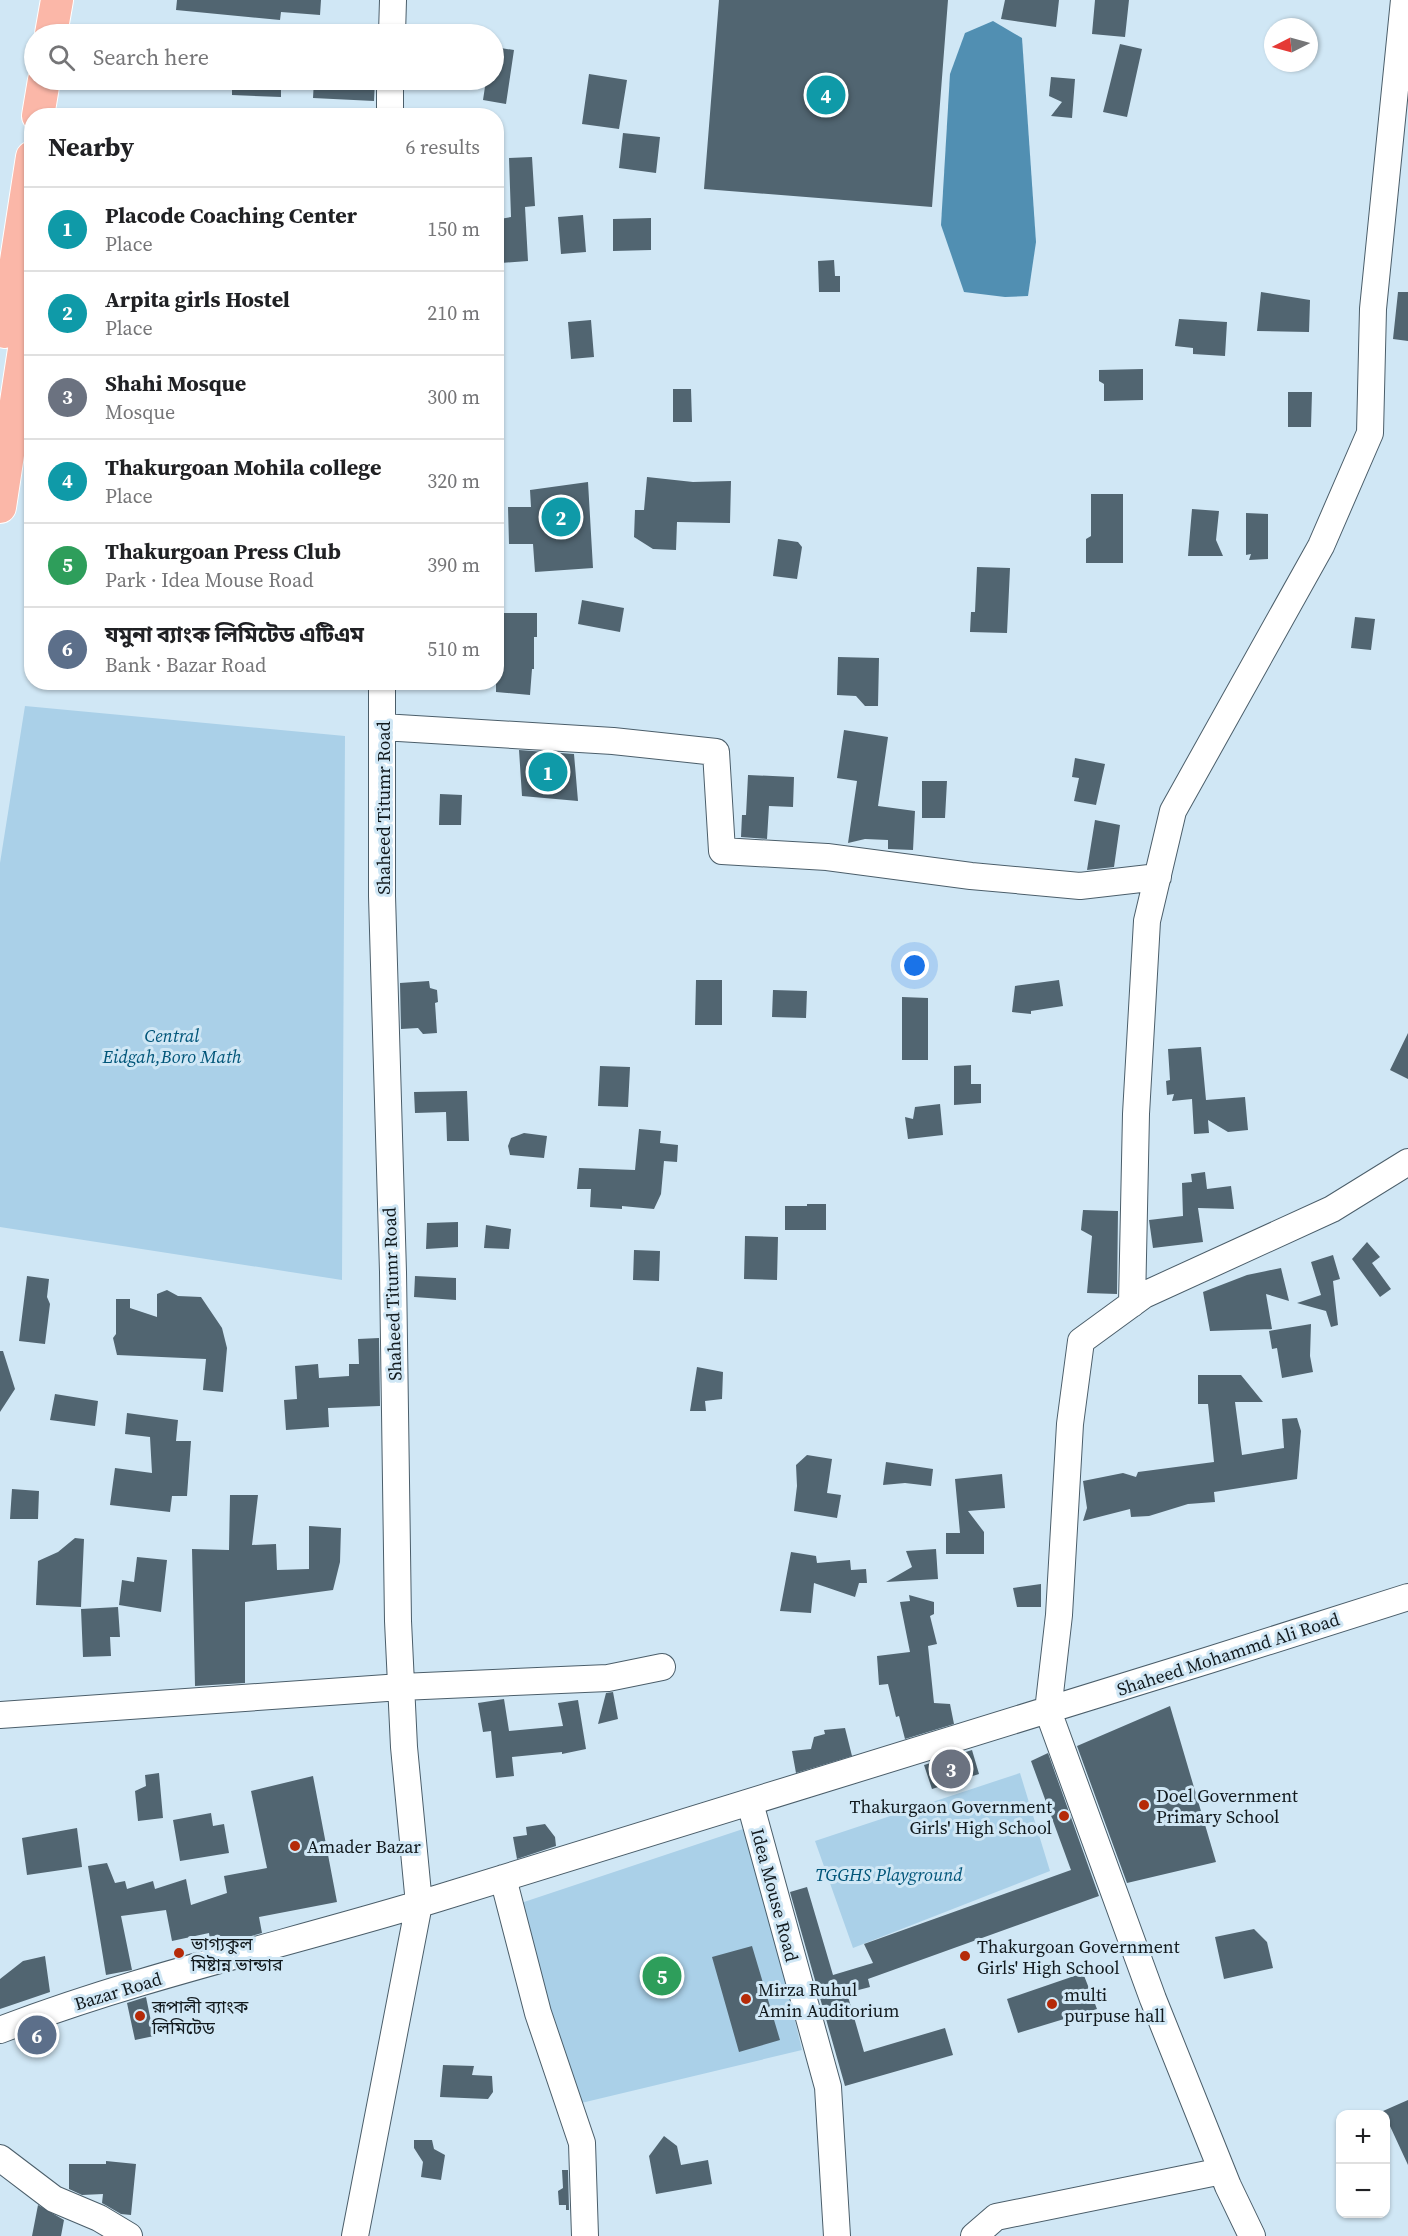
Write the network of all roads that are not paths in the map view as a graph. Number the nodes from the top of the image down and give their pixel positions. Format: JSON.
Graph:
{"nodes":[{"id":1,"x":57,"y":0,"type":"edge"},
{"id":2,"x":79,"y":0,"type":"edge"},
{"id":3,"x":393,"y":0,"type":"edge"},
{"id":4,"x":1404,"y":0,"type":"edge"},
{"id":5,"x":53,"y":24,"type":"edge"},
{"id":6,"x":75,"y":24,"type":"edge"},
{"id":7,"x":392,"y":24,"type":"edge"},
{"id":8,"x":42,"y":90,"type":"edge"},
{"id":9,"x":64,"y":90,"type":"edge"},
{"id":10,"x":390,"y":90,"type":"edge"},
{"id":11,"x":39,"y":108,"type":"edge"},
{"id":12,"x":61,"y":108,"type":"edge"},
{"id":13,"x":390,"y":108,"type":"edge"},
{"id":14,"x":24,"y":208,"type":"edge"},
{"id":15,"x":24,"y":350,"type":"edge"},
{"id":16,"x":0,"y":362,"type":"edge"},
{"id":17,"x":0,"y":507,"type":"edge"},
{"id":18,"x":382,"y":690,"type":"edge"},
{"id":19,"x":382,"y":727,"type":"junction"},
{"id":20,"x":1158,"y":877,"type":"junction"},
{"id":21,"x":1408,"y":1162,"type":"edge"},
{"id":22,"x":1131,"y":1304,"type":"junction"},
{"id":23,"x":1408,"y":1597,"type":"edge"},
{"id":24,"x":662,"y":1667,"type":"dead end"},
{"id":25,"x":401,"y":1687,"type":"junction"},
{"id":26,"x":1048,"y":1712,"type":"junction"},
{"id":27,"x":0,"y":1715,"type":"edge"},
{"id":28,"x":750,"y":1803,"type":"junction"},
{"id":29,"x":503,"y":1878,"type":"junction"},
{"id":30,"x":419,"y":1904,"type":"junction"},
{"id":31,"x":0,"y":2030,"type":"edge"},
{"id":32,"x":0,"y":2158,"type":"edge"},
{"id":33,"x":1222,"y":2171,"type":"junction"},
{"id":34,"x":129,"y":2236,"type":"edge"},
{"id":35,"x":355,"y":2236,"type":"edge"},
{"id":36,"x":585,"y":2236,"type":"edge"},
{"id":37,"x":837,"y":2236,"type":"edge"},
{"id":38,"x":974,"y":2236,"type":"edge"},
{"id":39,"x":1252,"y":2236,"type":"edge"}],
"edges":[{"from":1,"to":5,"type":"main road"},
{"from":2,"to":6,"type":"main road"},
{"from":3,"to":7,"type":"street"},
{"from":4,"to":20,"type":"street"},
{"from":8,"to":11,"type":"main road"},
{"from":9,"to":12,"type":"main road"},
{"from":10,"to":13,"type":"street"},
{"from":14,"to":16,"type":"main road"},
{"from":15,"to":17,"type":"main road"},
{"from":18,"to":19,"type":"street","name":"Shaheed Titumr Road"},
{"from":19,"to":20,"type":"street"},
{"from":19,"to":25,"type":"street","name":"Shaheed Titumr Road"},
{"from":20,"to":22,"type":"street"},
{"from":21,"to":22,"type":"street"},
{"from":22,"to":26,"type":"street"},
{"from":23,"to":26,"type":"street","name":"Shaheed Mohammd Ali Road"},
{"from":24,"to":25,"type":"street"},
{"from":25,"to":27,"type":"street"},
{"from":25,"to":30,"type":"street","name":"Shaheed Titumr Road"},
{"from":26,"to":28,"type":"street","name":"Shaheed Mohammd Ali Road"},
{"from":26,"to":33,"type":"street"},
{"from":28,"to":29,"type":"street","name":"Bazar Road"},
{"from":28,"to":37,"type":"street","name":"Idea Mouse Road"},
{"from":29,"to":30,"type":"street","name":"Bazar Road"},
{"from":29,"to":36,"type":"street"},
{"from":30,"to":31,"type":"street","name":"Bazar Road"},
{"from":30,"to":35,"type":"street","name":"Shaheed Titumr Road"},
{"from":32,"to":34,"type":"street"},
{"from":33,"to":38,"type":"street"},
{"from":33,"to":39,"type":"street"}]}
